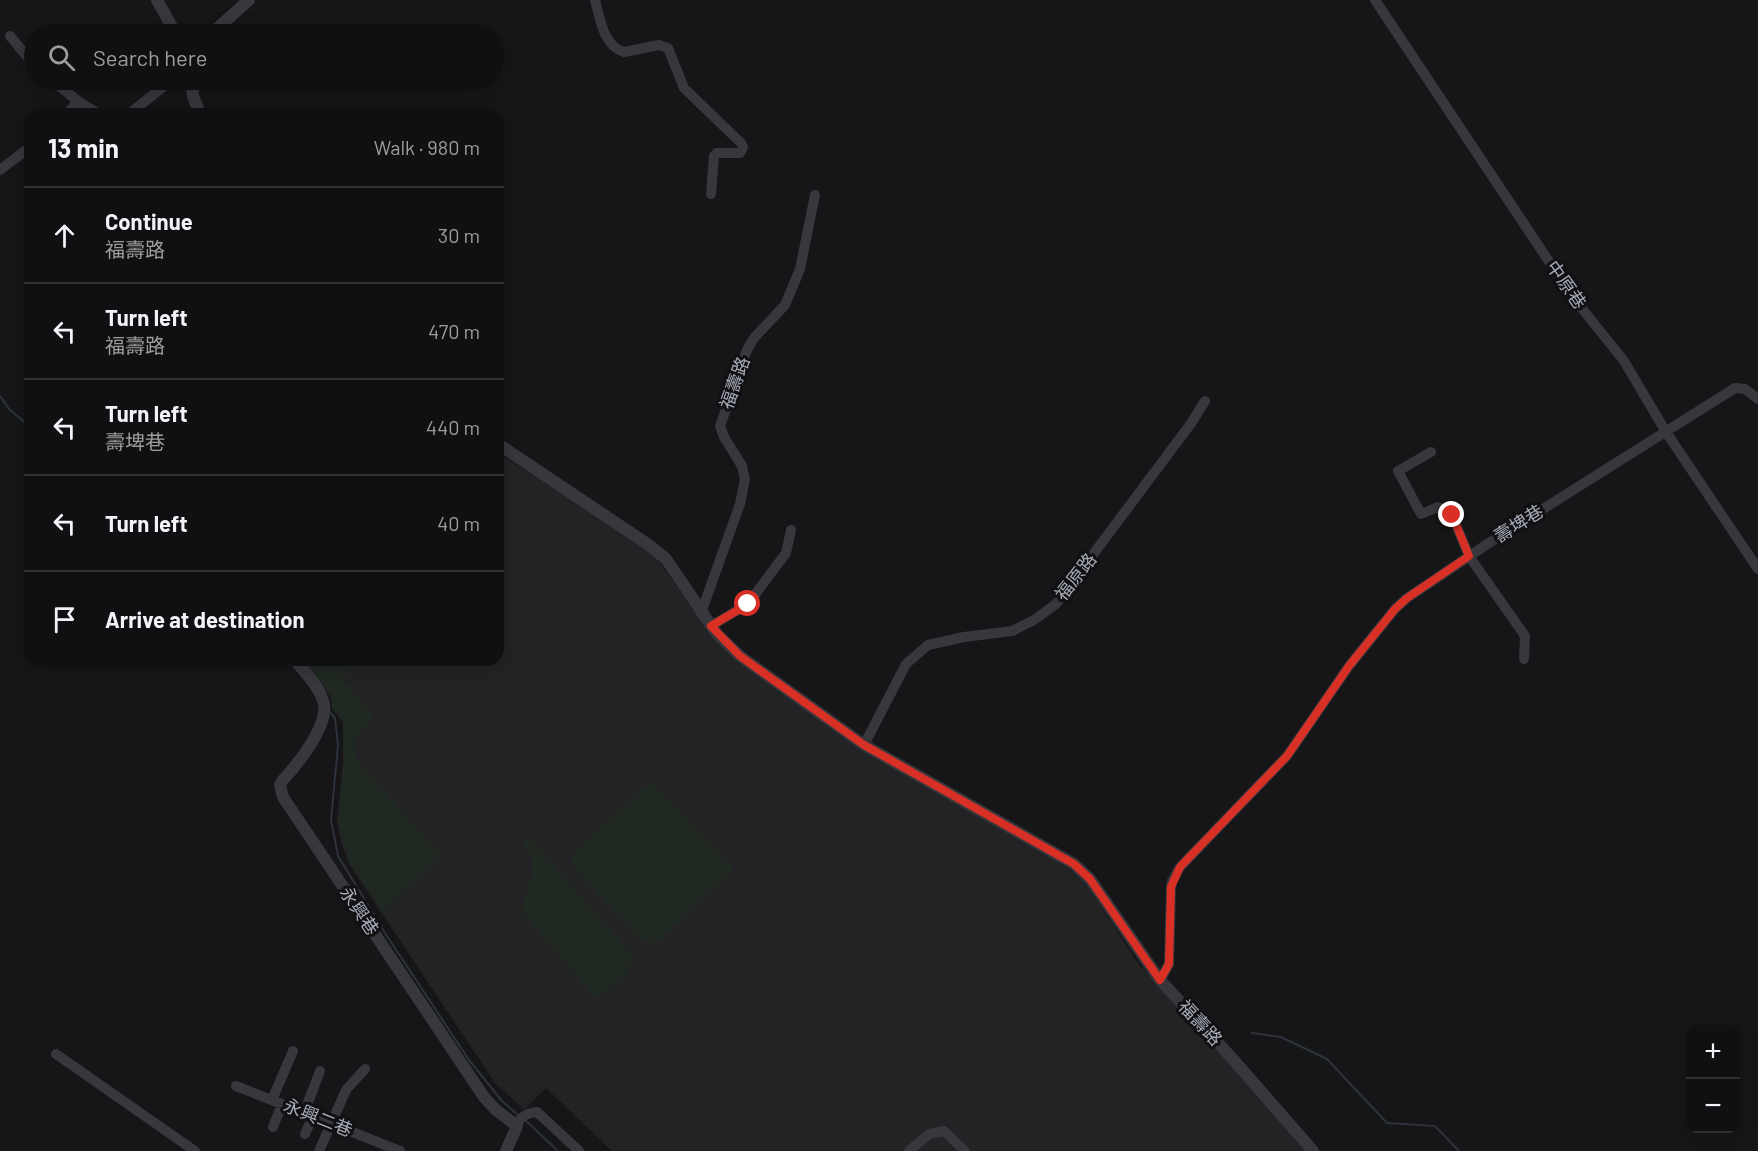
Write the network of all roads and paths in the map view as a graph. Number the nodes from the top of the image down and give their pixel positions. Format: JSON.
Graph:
{"nodes":[{"id":1,"x":157,"y":0,"type":"edge"},
{"id":2,"x":249,"y":0,"type":"edge"},
{"id":3,"x":595,"y":0,"type":"edge"},
{"id":4,"x":1375,"y":0,"type":"edge"},
{"id":5,"x":170,"y":24,"type":"edge"},
{"id":6,"x":223,"y":24,"type":"edge"},
{"id":7,"x":10,"y":36,"type":"dead end"},
{"id":8,"x":24,"y":53,"type":"edge"},
{"id":9,"x":64,"y":90,"type":"edge"},
{"id":10,"x":159,"y":90,"type":"edge"},
{"id":11,"x":192,"y":90,"type":"edge"},
{"id":12,"x":78,"y":101,"type":"junction"},
{"id":13,"x":72,"y":108,"type":"edge"},
{"id":14,"x":89,"y":108,"type":"edge"},
{"id":15,"x":137,"y":108,"type":"edge"},
{"id":16,"x":198,"y":108,"type":"edge"},
{"id":17,"x":24,"y":152,"type":"edge"},
{"id":18,"x":0,"y":170,"type":"edge"},
{"id":19,"x":711,"y":194,"type":"dead end"},
{"id":20,"x":815,"y":195,"type":"dead end"},
{"id":21,"x":1758,"y":399,"type":"edge"},
{"id":22,"x":1205,"y":401,"type":"dead end"},
{"id":23,"x":1666,"y":432,"type":"junction"},
{"id":24,"x":504,"y":448,"type":"edge"},
{"id":25,"x":1431,"y":452,"type":"dead end"},
{"id":26,"x":791,"y":530,"type":"dead end"},
{"id":27,"x":1469,"y":556,"type":"junction"},
{"id":28,"x":1758,"y":569,"type":"edge"},
{"id":29,"x":701,"y":613,"type":"junction"},
{"id":30,"x":711,"y":626,"type":"junction"},
{"id":31,"x":1524,"y":659,"type":"dead end"},
{"id":32,"x":300,"y":666,"type":"edge"},
{"id":33,"x":864,"y":745,"type":"junction"},
{"id":34,"x":1160,"y":980,"type":"junction"},
{"id":35,"x":293,"y":1051,"type":"dead end"},
{"id":36,"x":56,"y":1054,"type":"dead end"},
{"id":37,"x":365,"y":1069,"type":"dead end"},
{"id":38,"x":320,"y":1071,"type":"dead end"},
{"id":39,"x":236,"y":1086,"type":"dead end"},
{"id":40,"x":277,"y":1102,"type":"junction"},
{"id":41,"x":308,"y":1114,"type":"junction"},
{"id":42,"x":520,"y":1120,"type":"junction"},
{"id":43,"x":331,"y":1123,"type":"junction"},
{"id":44,"x":273,"y":1127,"type":"dead end"},
{"id":45,"x":305,"y":1134,"type":"dead end"},
{"id":46,"x":195,"y":1151,"type":"edge"},
{"id":47,"x":319,"y":1151,"type":"edge"},
{"id":48,"x":400,"y":1151,"type":"edge"},
{"id":49,"x":506,"y":1151,"type":"edge"},
{"id":50,"x":579,"y":1151,"type":"edge"},
{"id":51,"x":909,"y":1151,"type":"edge"},
{"id":52,"x":965,"y":1151,"type":"edge"},
{"id":53,"x":1313,"y":1151,"type":"edge"}],
"edges":[{"from":1,"to":5,"type":"street"},
{"from":2,"to":6,"type":"street"},
{"from":3,"to":19,"type":"street"},
{"from":4,"to":23,"type":"street","name":"中原巷"},
{"from":7,"to":8,"type":"street"},
{"from":9,"to":12,"type":"street"},
{"from":10,"to":15,"type":"street"},
{"from":11,"to":16,"type":"street"},
{"from":12,"to":13,"type":"street"},
{"from":12,"to":14,"type":"street"},
{"from":17,"to":18,"type":"street"},
{"from":20,"to":29,"type":"street","name":"福壽路"},
{"from":21,"to":23,"type":"street","name":"壽埤巷"},
{"from":22,"to":33,"type":"street","name":"福原路"},
{"from":23,"to":27,"type":"street","name":"壽埤巷"},
{"from":23,"to":28,"type":"street","name":"中原巷"},
{"from":24,"to":29,"type":"street","name":"福壽路"},
{"from":25,"to":27,"type":"street"},
{"from":26,"to":30,"type":"street"},
{"from":27,"to":31,"type":"street"},
{"from":27,"to":34,"type":"street","name":"壽埤巷"},
{"from":29,"to":30,"type":"street","name":"福壽路"},
{"from":30,"to":33,"type":"street","name":"福壽路"},
{"from":32,"to":42,"type":"street","name":"永興巷"},
{"from":33,"to":34,"type":"street","name":"福壽路"},
{"from":34,"to":53,"type":"street","name":"福壽路"},
{"from":35,"to":40,"type":"street"},
{"from":36,"to":46,"type":"street"},
{"from":37,"to":43,"type":"street"},
{"from":38,"to":41,"type":"street"},
{"from":39,"to":40,"type":"street","name":"永興二巷"},
{"from":40,"to":41,"type":"street","name":"永興二巷"},
{"from":40,"to":44,"type":"street"},
{"from":41,"to":43,"type":"street","name":"永興二巷"},
{"from":41,"to":45,"type":"street"},
{"from":42,"to":49,"type":"street"},
{"from":42,"to":50,"type":"street"},
{"from":43,"to":47,"type":"street"},
{"from":43,"to":48,"type":"street","name":"永興二巷"},
{"from":51,"to":52,"type":"street"}]}
